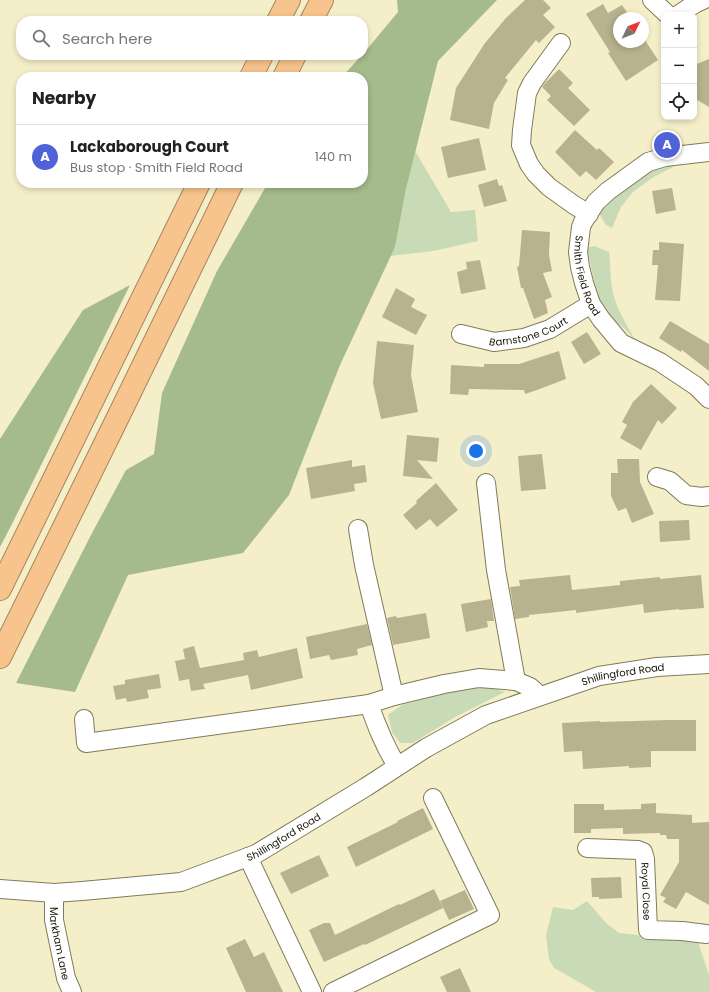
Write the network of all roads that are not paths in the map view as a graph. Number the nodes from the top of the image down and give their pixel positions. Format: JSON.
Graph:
{"nodes":[{"id":1,"x":289,"y":0,"type":"edge"},
{"id":2,"x":322,"y":0,"type":"edge"},
{"id":3,"x":652,"y":0,"type":"edge"},
{"id":4,"x":703,"y":0,"type":"edge"},
{"id":5,"x":665,"y":12,"type":"edge"},
{"id":6,"x":682,"y":12,"type":"edge"},
{"id":7,"x":281,"y":16,"type":"edge"},
{"id":8,"x":314,"y":16,"type":"edge"},
{"id":9,"x":561,"y":43,"type":"dead end"},
{"id":10,"x":260,"y":60,"type":"edge"},
{"id":11,"x":292,"y":60,"type":"edge"},
{"id":12,"x":254,"y":72,"type":"edge"},
{"id":13,"x":286,"y":72,"type":"edge"},
{"id":14,"x":709,"y":152,"type":"edge"},
{"id":15,"x":197,"y":188,"type":"edge"},
{"id":16,"x":230,"y":188,"type":"edge"},
{"id":17,"x":589,"y":214,"type":"junction"},
{"id":18,"x":591,"y":304,"type":"junction"},
{"id":19,"x":462,"y":334,"type":"dead end"},
{"id":20,"x":709,"y":399,"type":"edge"},
{"id":21,"x":657,"y":477,"type":"dead end"},
{"id":22,"x":486,"y":483,"type":"dead end"},
{"id":23,"x":709,"y":496,"type":"edge"},
{"id":24,"x":358,"y":529,"type":"dead end"},
{"id":25,"x":0,"y":589,"type":"edge"},
{"id":26,"x":0,"y":657,"type":"edge"},
{"id":27,"x":709,"y":664,"type":"edge"},
{"id":28,"x":516,"y":681,"type":"junction"},
{"id":29,"x":394,"y":696,"type":"junction"},
{"id":30,"x":540,"y":696,"type":"junction"},
{"id":31,"x":369,"y":704,"type":"junction"},
{"id":32,"x":84,"y":719,"type":"dead end"},
{"id":33,"x":397,"y":766,"type":"junction"},
{"id":34,"x":433,"y":798,"type":"dead end"},
{"id":35,"x":587,"y":848,"type":"dead end"},
{"id":36,"x":248,"y":857,"type":"junction"},
{"id":37,"x":0,"y":889,"type":"edge"},
{"id":38,"x":54,"y":893,"type":"junction"},
{"id":39,"x":708,"y":938,"type":"edge"},
{"id":40,"x":72,"y":992,"type":"edge"},
{"id":41,"x":312,"y":992,"type":"edge"},
{"id":42,"x":333,"y":992,"type":"edge"}],
"edges":[{"from":1,"to":7,"type":"highway"},
{"from":2,"to":8,"type":"highway"},
{"from":3,"to":5,"type":"street"},
{"from":4,"to":6,"type":"street"},
{"from":9,"to":17,"type":"street"},
{"from":10,"to":12,"type":"highway"},
{"from":11,"to":13,"type":"highway"},
{"from":14,"to":17,"type":"street","name":"Smith Field Road"},
{"from":15,"to":25,"type":"highway"},
{"from":16,"to":26,"type":"highway"},
{"from":17,"to":18,"type":"street","name":"Smith Field Road"},
{"from":18,"to":19,"type":"street","name":"Barnstone Court"},
{"from":18,"to":20,"type":"street","name":"Smith Field Road"},
{"from":21,"to":23,"type":"street"},
{"from":22,"to":28,"type":"street"},
{"from":24,"to":29,"type":"street"},
{"from":27,"to":30,"type":"street","name":"Shillingford Road"},
{"from":28,"to":29,"type":"street"},
{"from":28,"to":30,"type":"street"},
{"from":29,"to":31,"type":"street"},
{"from":30,"to":33,"type":"street","name":"Shillingford Road"},
{"from":31,"to":32,"type":"street"},
{"from":31,"to":33,"type":"street"},
{"from":33,"to":36,"type":"street","name":"Shillingford Road"},
{"from":34,"to":42,"type":"street"},
{"from":35,"to":39,"type":"street","name":"Royal Close"},
{"from":36,"to":38,"type":"street","name":"Shillingford Road"},
{"from":36,"to":41,"type":"street"},
{"from":37,"to":38,"type":"street","name":"Shillingford Road"},
{"from":38,"to":40,"type":"street","name":"Markham Lane"}]}
